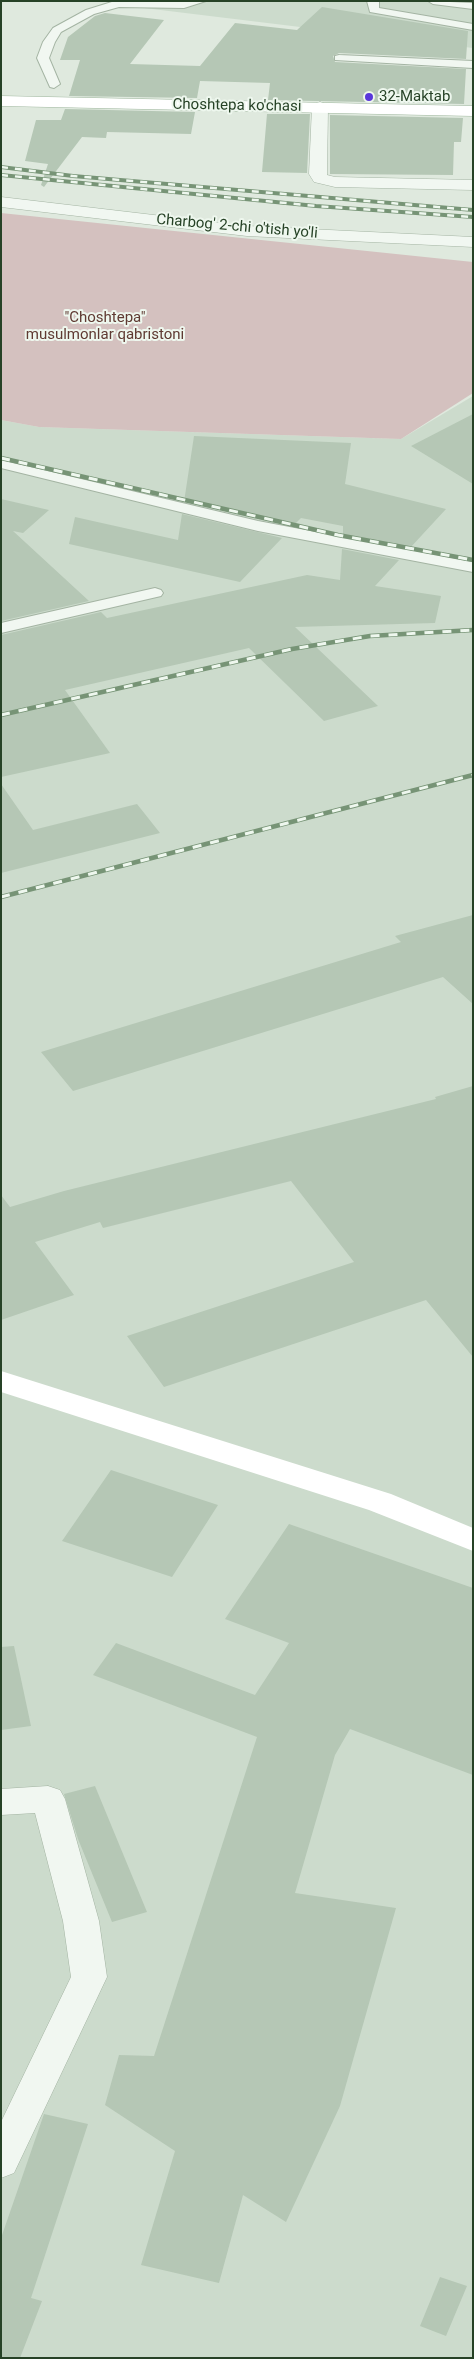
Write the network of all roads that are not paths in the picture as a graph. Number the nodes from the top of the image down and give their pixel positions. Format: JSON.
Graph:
{"nodes":[{"id":1,"x":201,"y":1,"type":"edge"},
{"id":2,"x":373,"y":1,"type":"edge"},
{"id":3,"x":433,"y":1,"type":"edge"},
{"id":4,"x":124,"y":3,"type":"edge"},
{"id":5,"x":473,"y":6,"type":"edge"},
{"id":6,"x":473,"y":27,"type":"edge"},
{"id":7,"x":339,"y":58,"type":"dead end"},
{"id":8,"x":473,"y":65,"type":"edge"},
{"id":9,"x":54,"y":84,"type":"dead end"},
{"id":10,"x":1,"y":90,"type":"edge"},
{"id":11,"x":473,"y":100,"type":"edge"},
{"id":12,"x":1,"y":101,"type":"edge"},
{"id":13,"x":320,"y":107,"type":"junction"},
{"id":14,"x":473,"y":111,"type":"edge"},
{"id":15,"x":473,"y":185,"type":"edge"},
{"id":16,"x":1,"y":202,"type":"edge"},
{"id":17,"x":473,"y":242,"type":"edge"},
{"id":18,"x":1,"y":464,"type":"edge"},
{"id":19,"x":473,"y":567,"type":"edge"},
{"id":20,"x":155,"y":593,"type":"dead end"},
{"id":21,"x":1,"y":628,"type":"edge"},
{"id":22,"x":1,"y":1381,"type":"edge"},
{"id":23,"x":473,"y":1540,"type":"edge"},
{"id":24,"x":1,"y":1802,"type":"edge"},
{"id":25,"x":1,"y":2162,"type":"edge"}],
"edges":[{"from":1,"to":4,"type":"lane"},
{"from":2,"to":6,"type":"lane"},
{"from":3,"to":5,"type":"lane"},
{"from":4,"to":9,"type":"lane"},
{"from":7,"to":8,"type":"lane"},
{"from":10,"to":11,"type":"main road","name":"Choshtepa ko'chasi"},
{"from":12,"to":13,"type":"main road","name":"Choshtepa ko'chasi"},
{"from":13,"to":14,"type":"main road","name":"Choshtepa ko'chasi"},
{"from":13,"to":15,"type":"street"},
{"from":16,"to":17,"type":"street","name":"Charbog' 2-chi o'tish yo'li"},
{"from":18,"to":19,"type":"lane"},
{"from":20,"to":21,"type":"lane"},
{"from":22,"to":23,"type":"main road"},
{"from":24,"to":25,"type":"street"}]}
